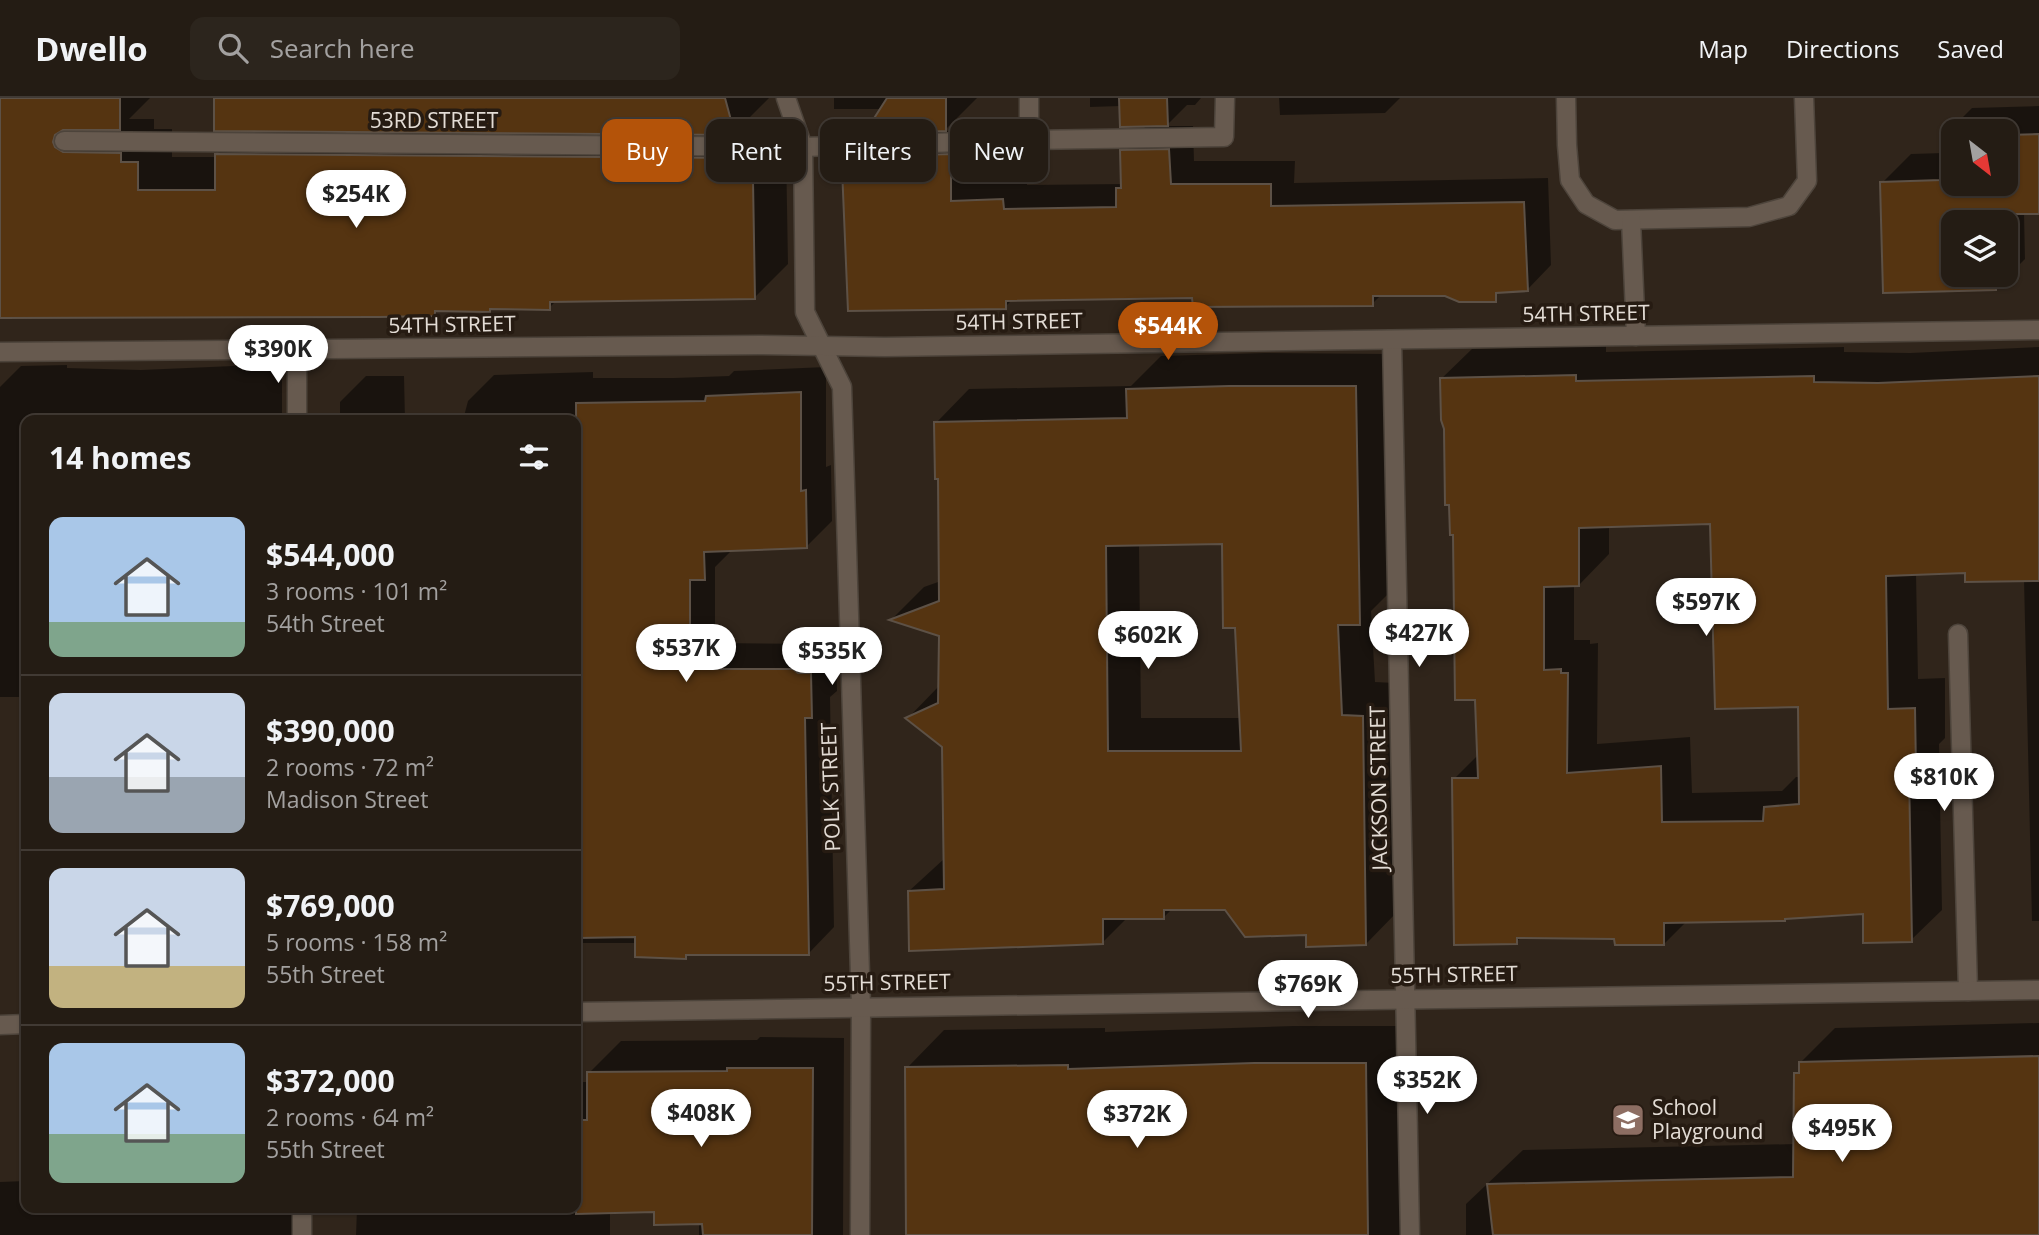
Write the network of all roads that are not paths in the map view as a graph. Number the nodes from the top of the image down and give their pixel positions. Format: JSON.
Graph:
{"nodes":[{"id":1,"x":786,"y":98,"type":"edge"},
{"id":2,"x":1029,"y":98,"type":"edge"},
{"id":3,"x":1225,"y":98,"type":"edge"},
{"id":4,"x":1566,"y":98,"type":"edge"},
{"id":5,"x":1804,"y":98,"type":"edge"},
{"id":6,"x":793,"y":119,"type":"edge"},
{"id":7,"x":1029,"y":119,"type":"edge"},
{"id":8,"x":1048,"y":139,"type":"edge"},
{"id":9,"x":64,"y":141,"type":"dead end"},
{"id":10,"x":950,"y":142,"type":"edge"},
{"id":11,"x":706,"y":146,"type":"edge"},
{"id":12,"x":806,"y":147,"type":"edge"},
{"id":13,"x":803,"y":182,"type":"edge"},
{"id":14,"x":1631,"y":220,"type":"junction"},
{"id":15,"x":2039,"y":330,"type":"edge"},
{"id":16,"x":1636,"y":336,"type":"junction"},
{"id":17,"x":1392,"y":340,"type":"junction"},
{"id":18,"x":823,"y":347,"type":"junction"},
{"id":19,"x":297,"y":349,"type":"junction"},
{"id":20,"x":0,"y":352,"type":"edge"},
{"id":21,"x":297,"y":415,"type":"edge"},
{"id":22,"x":1958,"y":634,"type":"dead end"},
{"id":23,"x":2039,"y":990,"type":"edge"},
{"id":24,"x":1968,"y":991,"type":"junction"},
{"id":25,"x":1406,"y":998,"type":"junction"},
{"id":26,"x":861,"y":1006,"type":"junction"},
{"id":27,"x":581,"y":1012,"type":"edge"},
{"id":28,"x":21,"y":1024,"type":"edge"},
{"id":29,"x":0,"y":1025,"type":"edge"},
{"id":30,"x":302,"y":1213,"type":"edge"},
{"id":31,"x":302,"y":1235,"type":"edge"},
{"id":32,"x":860,"y":1235,"type":"edge"},
{"id":33,"x":1410,"y":1235,"type":"edge"}],
"edges":[{"from":1,"to":6,"type":"street","name":"POLK STREET"},
{"from":2,"to":7,"type":"street"},
{"from":3,"to":8,"type":"street","name":"53RD STREET"},
{"from":4,"to":14,"type":"street"},
{"from":5,"to":14,"type":"street"},
{"from":9,"to":11,"type":"street","name":"53RD STREET"},
{"from":10,"to":12,"type":"street","name":"53RD STREET"},
{"from":13,"to":18,"type":"street","name":"POLK STREET"},
{"from":14,"to":16,"type":"street"},
{"from":15,"to":16,"type":"street","name":"54TH STREET"},
{"from":16,"to":17,"type":"street","name":"54TH STREET"},
{"from":17,"to":18,"type":"street","name":"54TH STREET"},
{"from":17,"to":25,"type":"street","name":"JACKSON STREET"},
{"from":18,"to":19,"type":"street","name":"54TH STREET"},
{"from":18,"to":26,"type":"street","name":"POLK STREET"},
{"from":19,"to":20,"type":"street","name":"54TH STREET"},
{"from":19,"to":21,"type":"street"},
{"from":22,"to":24,"type":"street"},
{"from":23,"to":24,"type":"street","name":"55TH STREET"},
{"from":24,"to":25,"type":"street","name":"55TH STREET"},
{"from":25,"to":26,"type":"street","name":"55TH STREET"},
{"from":25,"to":33,"type":"street","name":"JACKSON STREET"},
{"from":26,"to":27,"type":"street","name":"55TH STREET"},
{"from":26,"to":32,"type":"street","name":"POLK STREET"},
{"from":28,"to":29,"type":"street"},
{"from":30,"to":31,"type":"street"}]}
